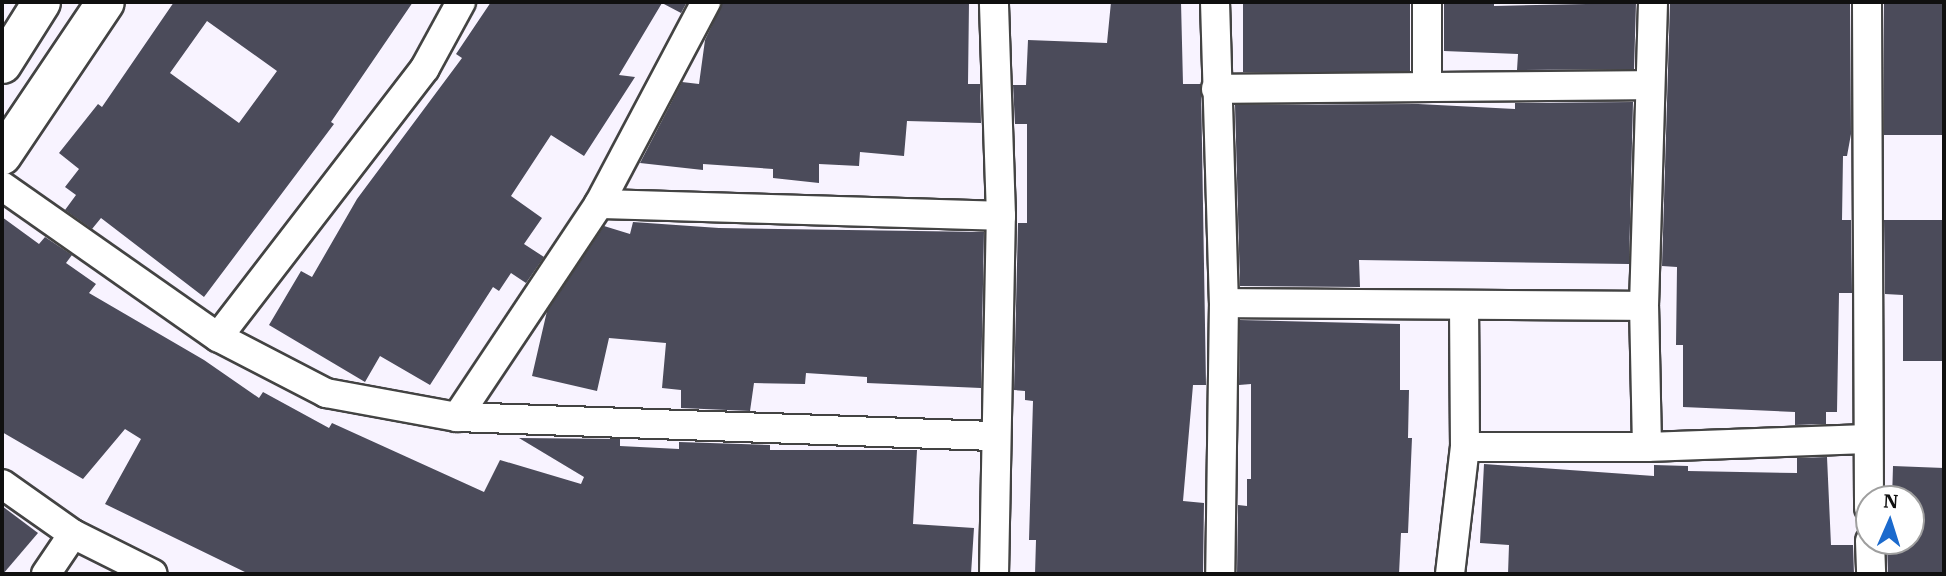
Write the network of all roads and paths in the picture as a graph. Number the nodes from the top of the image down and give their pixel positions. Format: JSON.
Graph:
{"nodes":[{"id":1,"x":41,"y":2,"type":"edge"},
{"id":2,"x":105,"y":2,"type":"edge"},
{"id":3,"x":461,"y":2,"type":"edge"},
{"id":4,"x":706,"y":2,"type":"edge"},
{"id":5,"x":994,"y":2,"type":"edge"},
{"id":6,"x":1215,"y":2,"type":"edge"},
{"id":7,"x":1427,"y":2,"type":"edge"},
{"id":8,"x":1653,"y":2,"type":"edge"},
{"id":9,"x":1867,"y":2,"type":"edge"},
{"id":10,"x":4,"y":54,"type":"edge"},
{"id":11,"x":1427,"y":85,"type":"junction"},
{"id":12,"x":1650,"y":85,"type":"junction"},
{"id":13,"x":1216,"y":89,"type":"junction"},
{"id":14,"x":2,"y":155,"type":"edge"},
{"id":15,"x":2,"y":186,"type":"edge"},
{"id":16,"x":599,"y":204,"type":"junction"},
{"id":17,"x":1001,"y":216,"type":"junction"},
{"id":18,"x":1224,"y":303,"type":"junction"},
{"id":19,"x":1464,"y":305,"type":"junction"},
{"id":20,"x":1644,"y":306,"type":"junction"},
{"id":21,"x":218,"y":337,"type":"junction"},
{"id":22,"x":457,"y":417,"type":"junction"},
{"id":23,"x":994,"y":436,"type":"junction"},
{"id":24,"x":1867,"y":439,"type":"junction"},
{"id":25,"x":1465,"y":447,"type":"junction"},
{"id":26,"x":1647,"y":447,"type":"junction"},
{"id":27,"x":2,"y":484,"type":"edge"},
{"id":28,"x":1868,"y":485,"type":"edge"},
{"id":29,"x":73,"y":534,"type":"junction"},
{"id":30,"x":1870,"y":555,"type":"edge"},
{"id":31,"x":46,"y":574,"type":"edge"},
{"id":32,"x":153,"y":574,"type":"edge"},
{"id":33,"x":994,"y":574,"type":"edge"},
{"id":34,"x":1220,"y":574,"type":"edge"},
{"id":35,"x":1450,"y":574,"type":"edge"},
{"id":36,"x":1871,"y":574,"type":"edge"}],
"edges":[{"from":1,"to":10,"type":"street"},
{"from":2,"to":14,"type":"street"},
{"from":3,"to":21,"type":"street"},
{"from":4,"to":16,"type":"street"},
{"from":5,"to":17,"type":"street"},
{"from":6,"to":13,"type":"street"},
{"from":7,"to":11,"type":"street"},
{"from":8,"to":12,"type":"street"},
{"from":9,"to":24,"type":"street"},
{"from":11,"to":12,"type":"street"},
{"from":11,"to":13,"type":"street"},
{"from":12,"to":20,"type":"street"},
{"from":13,"to":18,"type":"street"},
{"from":15,"to":21,"type":"street"},
{"from":16,"to":17,"type":"street"},
{"from":16,"to":22,"type":"street"},
{"from":17,"to":23,"type":"street"},
{"from":18,"to":19,"type":"street"},
{"from":18,"to":34,"type":"street"},
{"from":19,"to":20,"type":"street"},
{"from":19,"to":25,"type":"street"},
{"from":20,"to":26,"type":"street"},
{"from":21,"to":22,"type":"street"},
{"from":22,"to":23,"type":"street"},
{"from":23,"to":33,"type":"street"},
{"from":24,"to":26,"type":"street"},
{"from":24,"to":28,"type":"street"},
{"from":25,"to":26,"type":"street"},
{"from":25,"to":35,"type":"street"},
{"from":27,"to":29,"type":"street"},
{"from":29,"to":31,"type":"street"},
{"from":29,"to":32,"type":"street"},
{"from":30,"to":36,"type":"street"}]}
